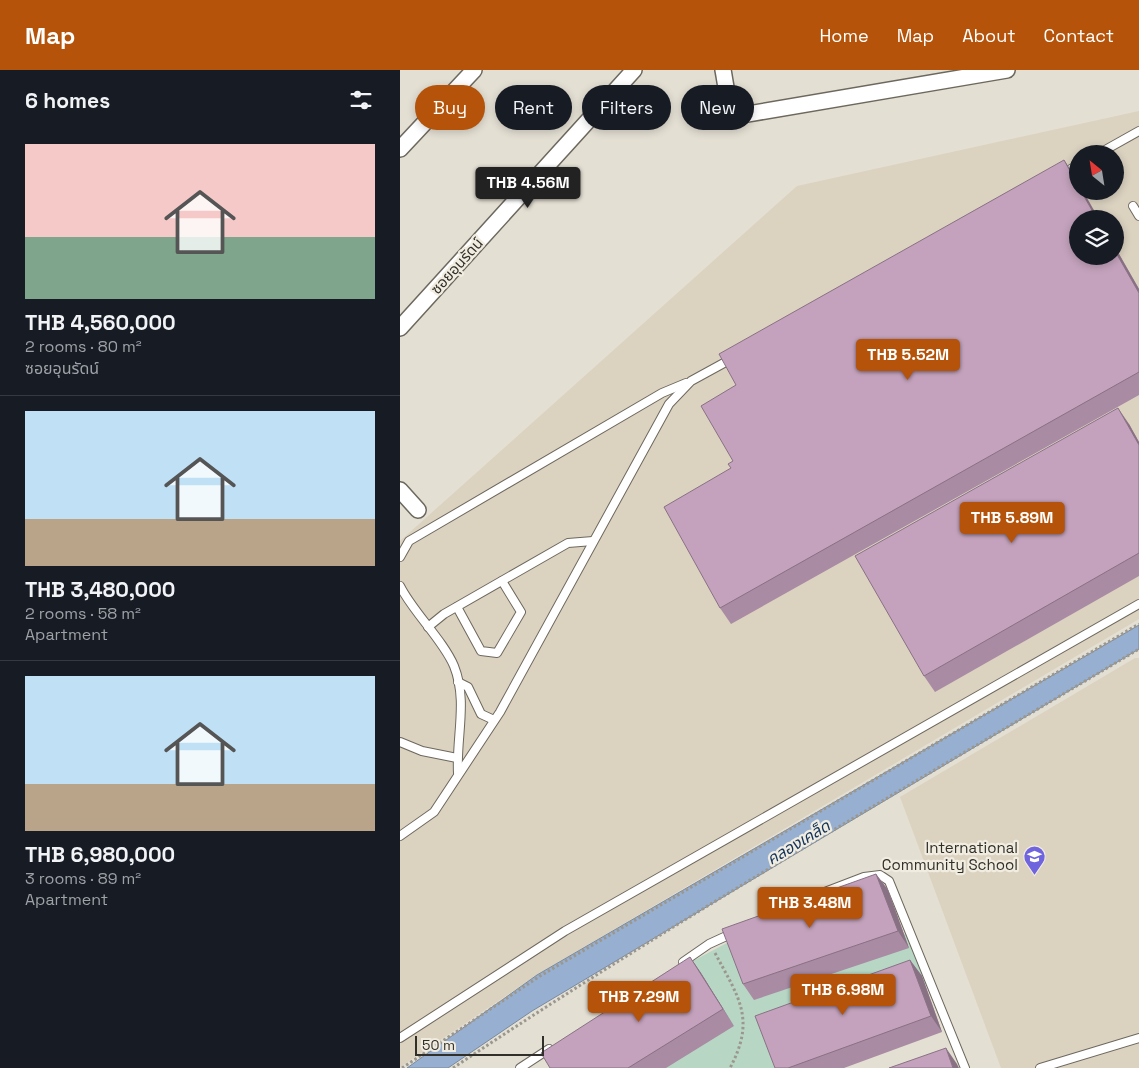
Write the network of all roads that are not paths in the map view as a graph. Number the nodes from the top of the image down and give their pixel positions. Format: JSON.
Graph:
{"nodes":[{"id":1,"x":474,"y":70,"type":"edge"},
{"id":2,"x":634,"y":70,"type":"edge"},
{"id":3,"x":723,"y":70,"type":"edge"},
{"id":4,"x":1007,"y":70,"type":"edge"},
{"id":5,"x":1139,"y":131,"type":"edge"},
{"id":6,"x":1114,"y":145,"type":"edge"},
{"id":7,"x":400,"y":149,"type":"edge"},
{"id":8,"x":1069,"y":170,"type":"edge"},
{"id":9,"x":1052,"y":180,"type":"edge"},
{"id":10,"x":1133,"y":206,"type":"dead end"},
{"id":11,"x":1139,"y":216,"type":"edge"},
{"id":12,"x":400,"y":328,"type":"edge"},
{"id":13,"x":742,"y":352,"type":"edge"},
{"id":14,"x":690,"y":381,"type":"junction"},
{"id":15,"x":400,"y":490,"type":"edge"},
{"id":16,"x":418,"y":510,"type":"dead end"},
{"id":17,"x":593,"y":541,"type":"junction"},
{"id":18,"x":400,"y":557,"type":"edge"},
{"id":19,"x":502,"y":581,"type":"junction"},
{"id":20,"x":401,"y":589,"type":"edge"},
{"id":21,"x":1139,"y":604,"type":"edge"},
{"id":22,"x":457,"y":607,"type":"junction"},
{"id":23,"x":428,"y":627,"type":"junction"},
{"id":24,"x":458,"y":682,"type":"junction"},
{"id":25,"x":494,"y":720,"type":"junction"},
{"id":26,"x":400,"y":742,"type":"edge"},
{"id":27,"x":457,"y":758,"type":"junction"},
{"id":28,"x":458,"y":773,"type":"junction"},
{"id":29,"x":400,"y":836,"type":"edge"},
{"id":30,"x":806,"y":900,"type":"edge"},
{"id":31,"x":745,"y":928,"type":"edge"},
{"id":32,"x":676,"y":966,"type":"edge"},
{"id":33,"x":400,"y":1038,"type":"edge"},
{"id":34,"x":1139,"y":1038,"type":"edge"},
{"id":35,"x":956,"y":1044,"type":"junction"},
{"id":36,"x":553,"y":1046,"type":"edge"},
{"id":37,"x":947,"y":1048,"type":"edge"},
{"id":38,"x":520,"y":1068,"type":"edge"},
{"id":39,"x":965,"y":1068,"type":"edge"},
{"id":40,"x":1040,"y":1068,"type":"edge"}],
"edges":[{"from":1,"to":7,"type":"street"},
{"from":2,"to":12,"type":"street","name":"ซอยอุนรัดน์"},
{"from":3,"to":4,"type":"street"},
{"from":5,"to":6,"type":"lane"},
{"from":8,"to":9,"type":"lane"},
{"from":10,"to":11,"type":"lane"},
{"from":13,"to":14,"type":"lane"},
{"from":14,"to":17,"type":"lane"},
{"from":14,"to":18,"type":"lane"},
{"from":15,"to":16,"type":"street"},
{"from":17,"to":19,"type":"lane"},
{"from":17,"to":25,"type":"lane"},
{"from":19,"to":22,"type":"lane"},
{"from":19,"to":22,"type":"lane"},
{"from":20,"to":23,"type":"lane"},
{"from":21,"to":33,"type":"lane"},
{"from":22,"to":23,"type":"lane"},
{"from":23,"to":24,"type":"lane"},
{"from":24,"to":25,"type":"lane"},
{"from":24,"to":27,"type":"lane"},
{"from":25,"to":28,"type":"lane"},
{"from":26,"to":27,"type":"lane"},
{"from":27,"to":28,"type":"lane"},
{"from":28,"to":29,"type":"lane"},
{"from":30,"to":35,"type":"lane"},
{"from":31,"to":32,"type":"lane"},
{"from":34,"to":40,"type":"lane"},
{"from":35,"to":37,"type":"lane"},
{"from":35,"to":39,"type":"lane"},
{"from":36,"to":38,"type":"lane"}]}
